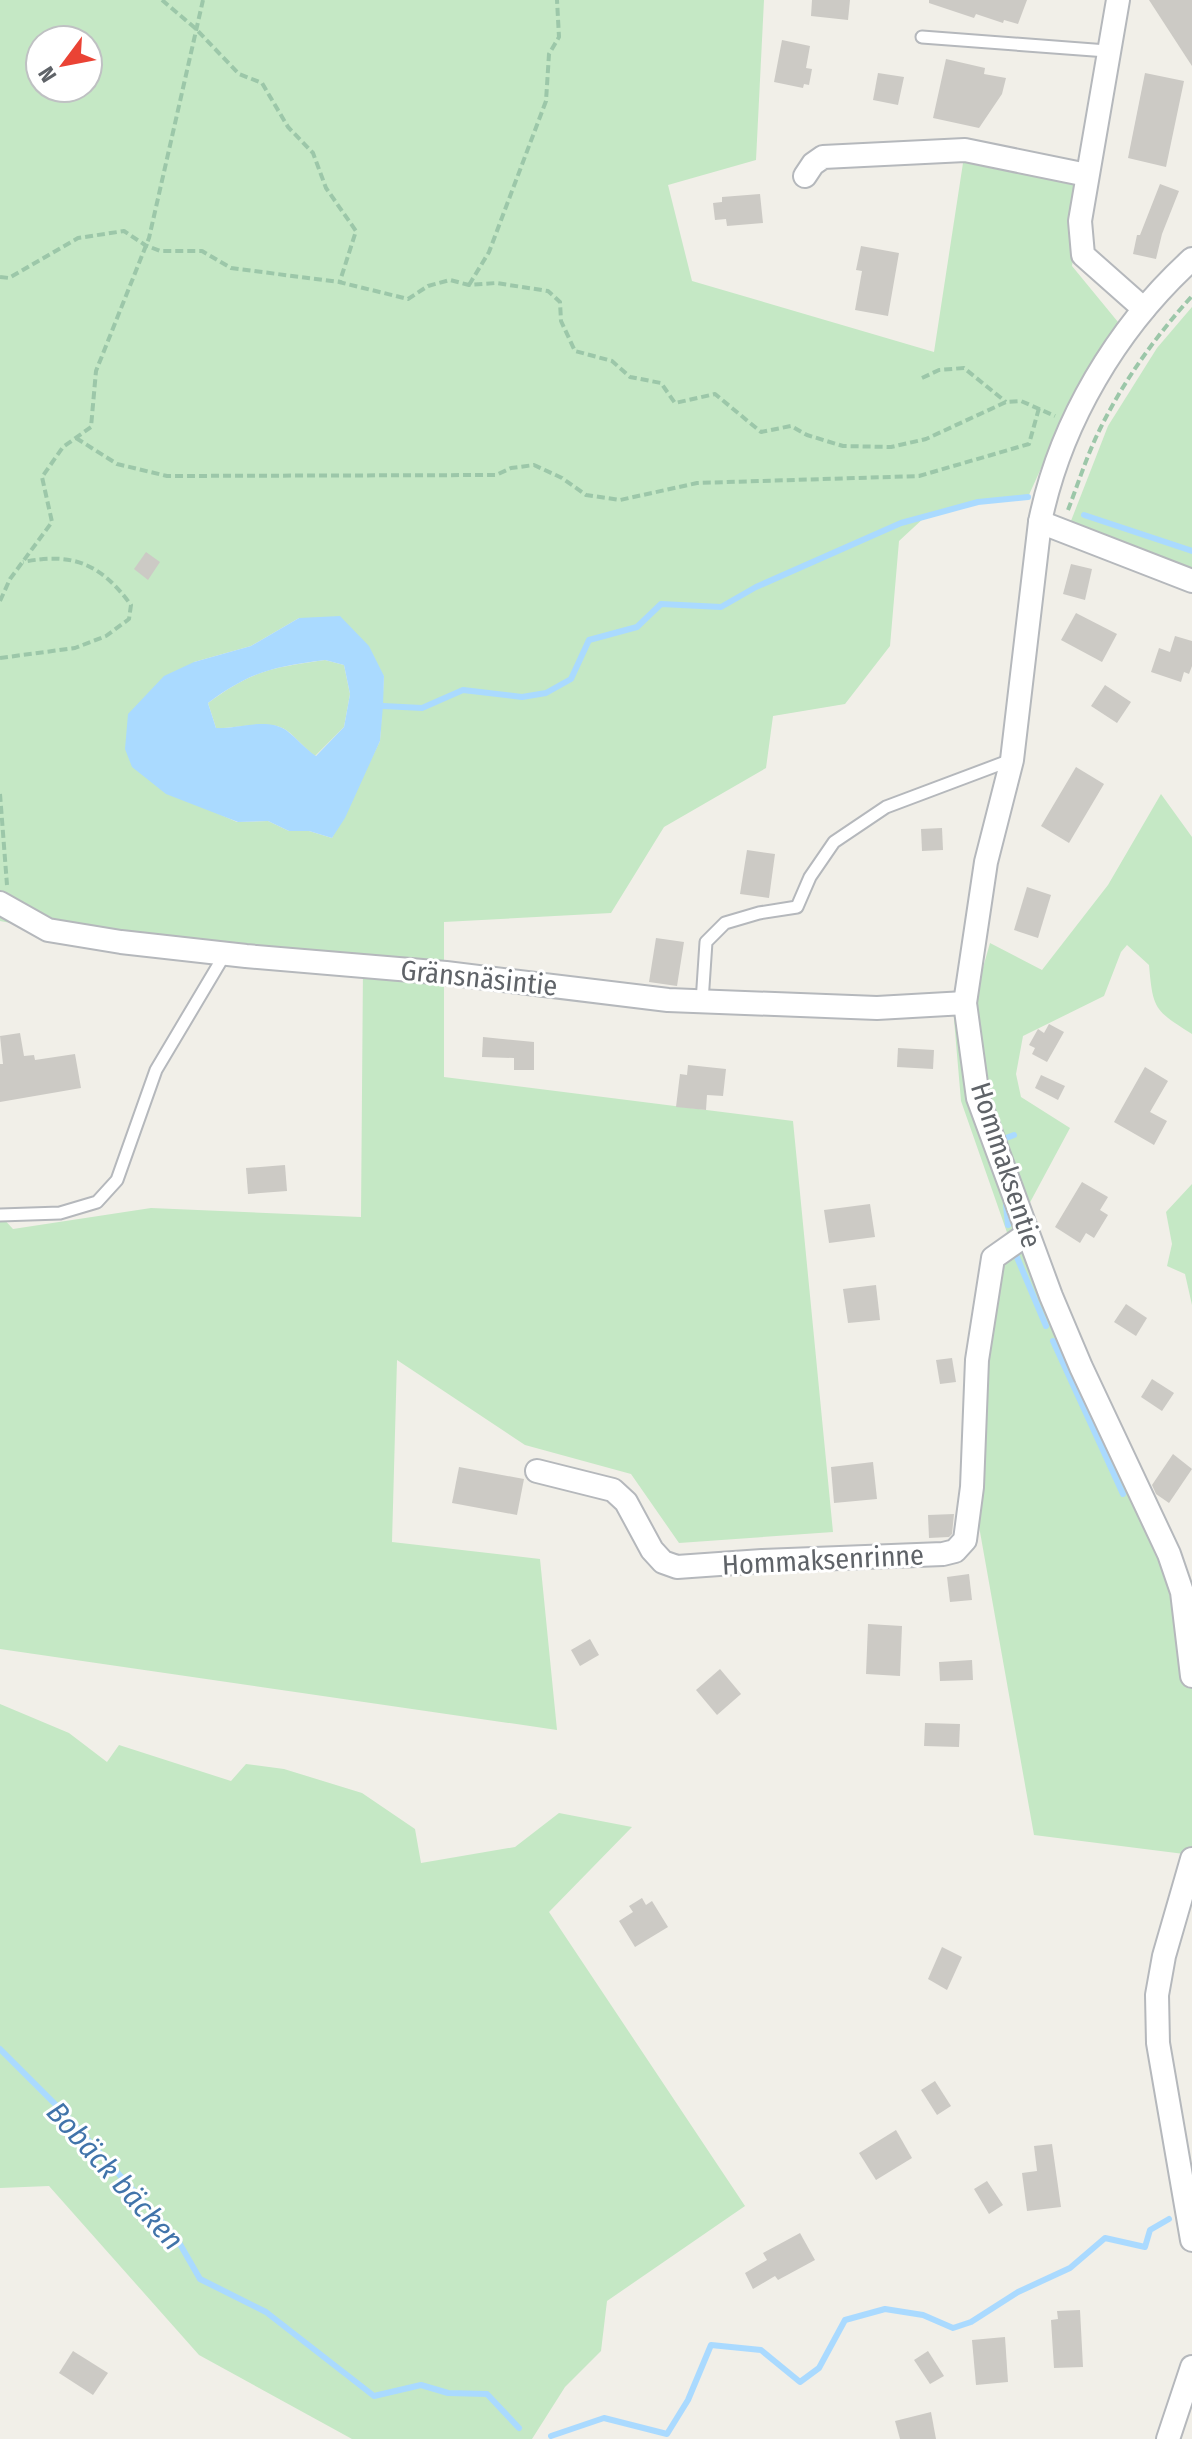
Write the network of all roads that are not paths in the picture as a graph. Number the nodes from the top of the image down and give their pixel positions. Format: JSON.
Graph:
{"nodes":[{"id":1,"x":1118,"y":0,"type":"edge"},
{"id":2,"x":922,"y":37,"type":"dead end"},
{"id":3,"x":1107,"y":51,"type":"junction"},
{"id":4,"x":1087,"y":175,"type":"junction"},
{"id":5,"x":805,"y":176,"type":"dead end"},
{"id":6,"x":1192,"y":259,"type":"edge"},
{"id":7,"x":1144,"y":309,"type":"junction"},
{"id":8,"x":1051,"y":526,"type":"junction"},
{"id":9,"x":1192,"y":581,"type":"edge"},
{"id":10,"x":1012,"y":760,"type":"junction"},
{"id":11,"x":4,"y":905,"type":"edge"},
{"id":12,"x":225,"y":954,"type":"junction"},
{"id":13,"x":702,"y":1002,"type":"junction"},
{"id":14,"x":965,"y":1003,"type":"junction"},
{"id":15,"x":0,"y":1215,"type":"edge"},
{"id":16,"x":1027,"y":1234,"type":"junction"},
{"id":17,"x":537,"y":1471,"type":"dead end"},
{"id":18,"x":1192,"y":1676,"type":"edge"},
{"id":19,"x":1192,"y":1859,"type":"edge"},
{"id":20,"x":1192,"y":2240,"type":"edge"},
{"id":21,"x":1192,"y":2367,"type":"edge"},
{"id":22,"x":1168,"y":2439,"type":"edge"}],
"edges":[{"from":1,"to":3,"type":"street"},
{"from":2,"to":3,"type":"lane"},
{"from":3,"to":4,"type":"street"},
{"from":4,"to":5,"type":"street"},
{"from":4,"to":7,"type":"street"},
{"from":6,"to":7,"type":"street","name":"Hommaksentie"},
{"from":7,"to":8,"type":"street","name":"Hommaksentie"},
{"from":8,"to":9,"type":"street"},
{"from":8,"to":10,"type":"street","name":"Hommaksentie"},
{"from":10,"to":13,"type":"lane"},
{"from":10,"to":14,"type":"street","name":"Hommaksentie"},
{"from":11,"to":12,"type":"street","name":"Gränsnäsintie"},
{"from":12,"to":13,"type":"street","name":"Gränsnäsintie"},
{"from":12,"to":15,"type":"lane"},
{"from":13,"to":14,"type":"street","name":"Gränsnäsintie"},
{"from":14,"to":16,"type":"street","name":"Hommaksentie"},
{"from":16,"to":17,"type":"street","name":"Hommaksenrinne"},
{"from":16,"to":18,"type":"street","name":"Hommaksentie"},
{"from":19,"to":20,"type":"street"},
{"from":21,"to":22,"type":"street"}]}
